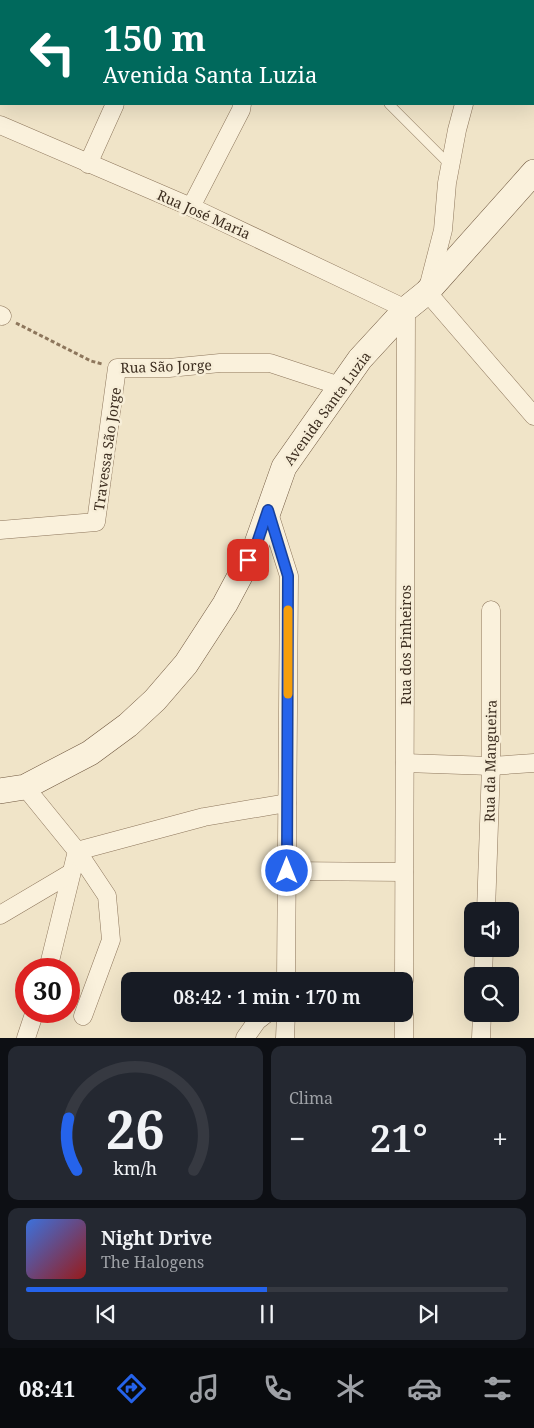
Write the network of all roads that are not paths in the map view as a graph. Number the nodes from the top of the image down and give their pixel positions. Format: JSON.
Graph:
{"nodes":[{"id":1,"x":115,"y":105,"type":"edge"},
{"id":2,"x":242,"y":105,"type":"edge"},
{"id":3,"x":390,"y":105,"type":"edge"},
{"id":4,"x":464,"y":105,"type":"edge"},
{"id":5,"x":0,"y":125,"type":"edge"},
{"id":6,"x":88,"y":164,"type":"junction"},
{"id":7,"x":450,"y":165,"type":"junction"},
{"id":8,"x":534,"y":172,"type":"edge"},
{"id":9,"x":191,"y":207,"type":"junction"},
{"id":10,"x":427,"y":292,"type":"junction"},
{"id":11,"x":406,"y":309,"type":"junction"},
{"id":12,"x":117,"y":368,"type":"joint"},
{"id":13,"x":340,"y":386,"type":"junction"},
{"id":14,"x":534,"y":416,"type":"edge"},
{"id":15,"x":268,"y":510,"type":"junction"},
{"id":16,"x":0,"y":530,"type":"edge"},
{"id":17,"x":491,"y":610,"type":"dead end"},
{"id":18,"x":405,"y":763,"type":"junction"},
{"id":19,"x":534,"y":763,"type":"edge"},
{"id":20,"x":490,"y":766,"type":"junction"},
{"id":21,"x":25,"y":787,"type":"junction"},
{"id":22,"x":0,"y":791,"type":"edge"},
{"id":23,"x":287,"y":803,"type":"junction"},
{"id":24,"x":77,"y":851,"type":"junction"},
{"id":25,"x":287,"y":871,"type":"junction"},
{"id":26,"x":404,"y":872,"type":"junction"},
{"id":27,"x":71,"y":873,"type":"junction"},
{"id":28,"x":486,"y":902,"type":"edge"},
{"id":29,"x":0,"y":914,"type":"edge"},
{"id":30,"x":51,"y":958,"type":"edge"},
{"id":31,"x":286,"y":972,"type":"edge"},
{"id":32,"x":404,"y":972,"type":"edge"},
{"id":33,"x":83,"y":1016,"type":"dead end"},
{"id":34,"x":256,"y":1022,"type":"edge"},
{"id":35,"x":286,"y":1022,"type":"edge"},
{"id":36,"x":404,"y":1022,"type":"edge"},
{"id":37,"x":482,"y":1022,"type":"edge"},
{"id":38,"x":31,"y":1023,"type":"edge"},
{"id":39,"x":26,"y":1038,"type":"edge"},
{"id":40,"x":245,"y":1038,"type":"edge"},
{"id":41,"x":285,"y":1038,"type":"edge"},
{"id":42,"x":404,"y":1038,"type":"edge"},
{"id":43,"x":481,"y":1038,"type":"edge"}],
"edges":[{"from":1,"to":6,"type":"street"},
{"from":2,"to":9,"type":"street"},
{"from":3,"to":7,"type":"lane"},
{"from":4,"to":7,"type":"street"},
{"from":5,"to":6,"type":"street","name":"Rua José Maria"},
{"from":6,"to":9,"type":"street","name":"Rua José Maria"},
{"from":7,"to":10,"type":"street"},
{"from":8,"to":10,"type":"street","name":"Avenida Santa Luzia"},
{"from":9,"to":11,"type":"street","name":"Rua José Maria"},
{"from":10,"to":11,"type":"street","name":"Avenida Santa Luzia"},
{"from":10,"to":14,"type":"street"},
{"from":11,"to":13,"type":"street","name":"Avenida Santa Luzia"},
{"from":11,"to":18,"type":"street","name":"Rua dos Pinheiros"},
{"from":12,"to":13,"type":"street","name":"Rua São Jorge"},
{"from":12,"to":16,"type":"street","name":"Travessa São Jorge"},
{"from":13,"to":15,"type":"street","name":"Avenida Santa Luzia"},
{"from":15,"to":21,"type":"street","name":"Avenida Santa Luzia"},
{"from":15,"to":23,"type":"street"},
{"from":17,"to":20,"type":"street","name":"Rua da Mangueira"},
{"from":18,"to":20,"type":"street"},
{"from":18,"to":26,"type":"street","name":"Rua dos Pinheiros"},
{"from":19,"to":20,"type":"street"},
{"from":20,"to":28,"type":"street","name":"Rua da Mangueira"},
{"from":21,"to":22,"type":"street","name":"Avenida Santa Luzia"},
{"from":21,"to":24,"type":"street"},
{"from":23,"to":24,"type":"street"},
{"from":23,"to":25,"type":"street"},
{"from":24,"to":27,"type":"street"},
{"from":24,"to":33,"type":"street"},
{"from":25,"to":26,"type":"street"},
{"from":25,"to":31,"type":"street"},
{"from":26,"to":32,"type":"street","name":"Rua dos Pinheiros"},
{"from":27,"to":29,"type":"street"},
{"from":27,"to":30,"type":"street"},
{"from":34,"to":40,"type":"street"},
{"from":35,"to":41,"type":"street"},
{"from":36,"to":42,"type":"street"},
{"from":37,"to":43,"type":"street"},
{"from":38,"to":39,"type":"street"}]}
